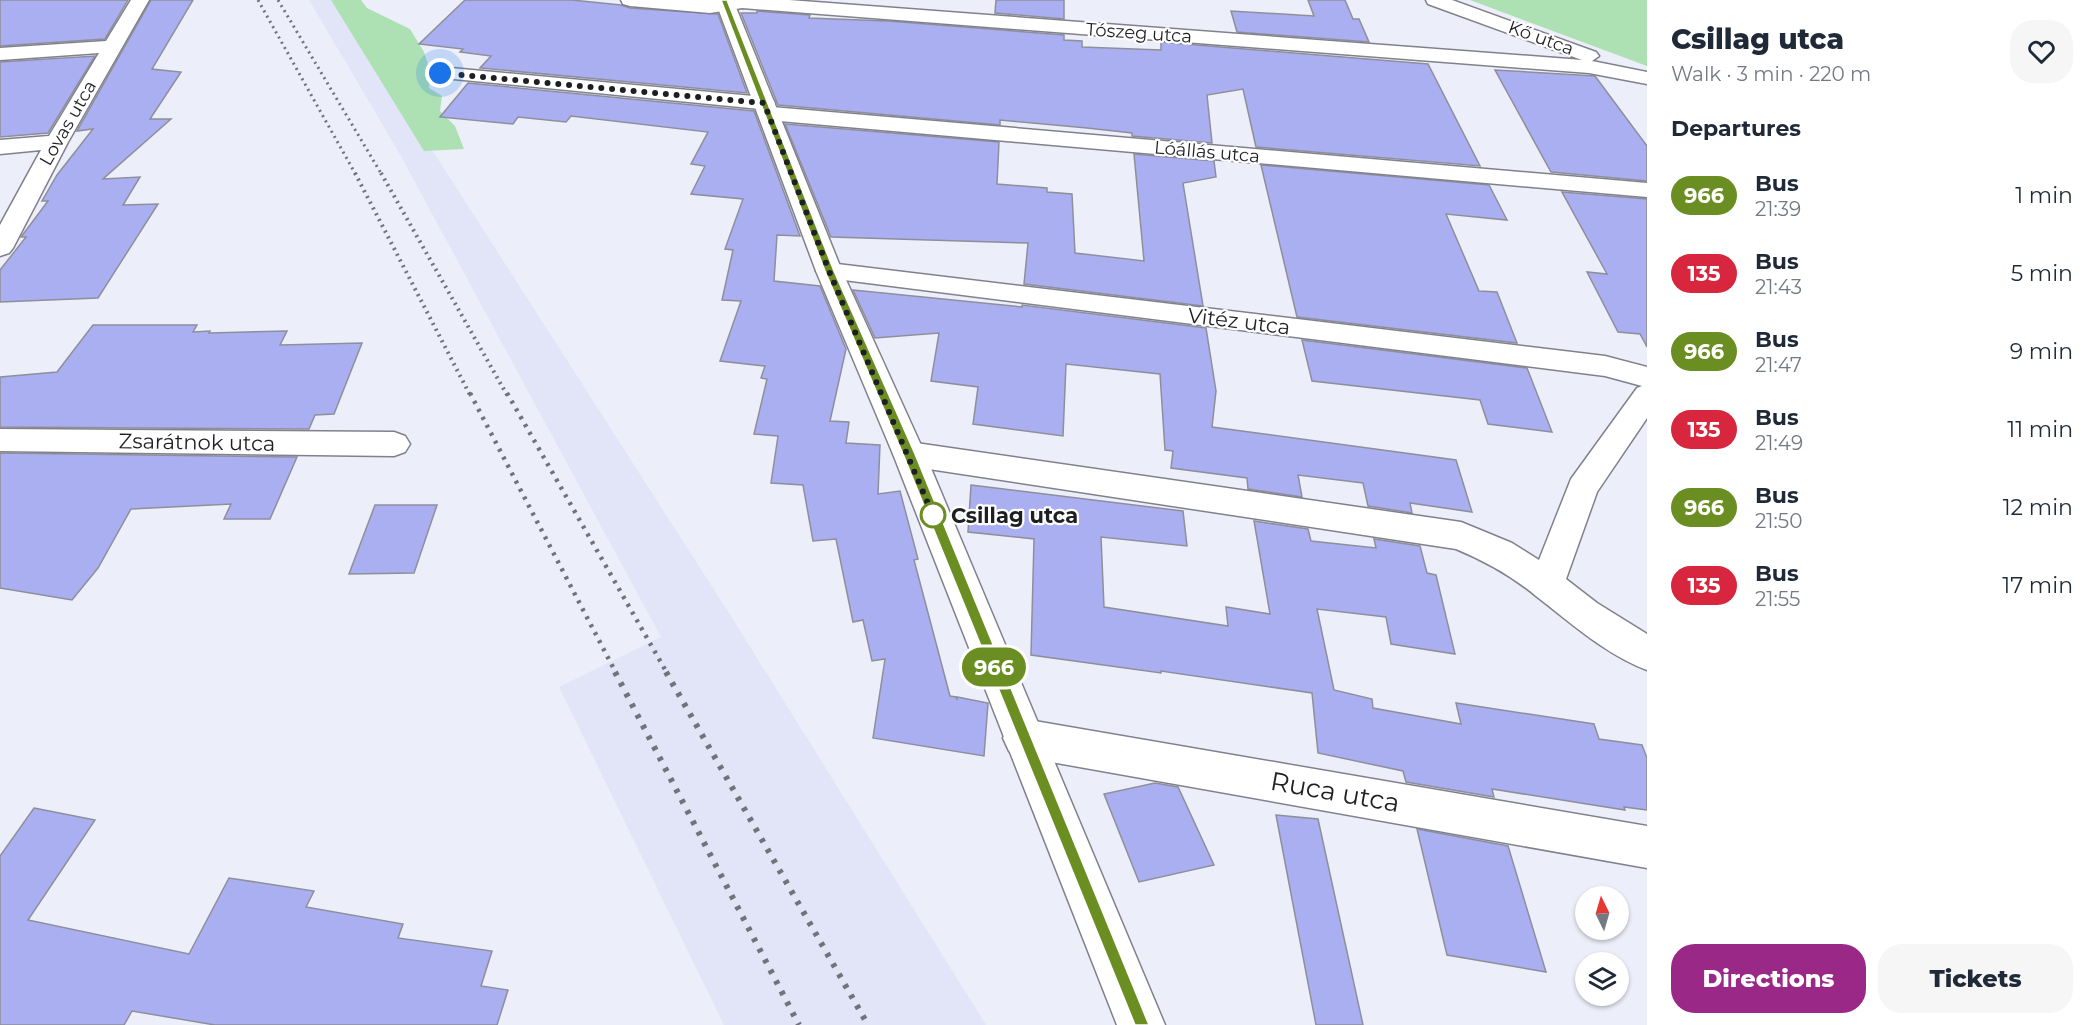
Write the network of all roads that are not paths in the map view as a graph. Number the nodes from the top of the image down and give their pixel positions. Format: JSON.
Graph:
{"nodes":[{"id":1,"x":140,"y":0,"type":"edge"},
{"id":2,"x":630,"y":0,"type":"edge"},
{"id":3,"x":1435,"y":0,"type":"edge"},
{"id":4,"x":725,"y":2,"type":"edge"},
{"id":5,"x":113,"y":46,"type":"junction"},
{"id":6,"x":0,"y":54,"type":"edge"},
{"id":7,"x":440,"y":73,"type":"dead end"},
{"id":8,"x":1647,"y":77,"type":"edge"},
{"id":9,"x":766,"y":108,"type":"junction"},
{"id":10,"x":57,"y":142,"type":"junction"},
{"id":11,"x":0,"y":147,"type":"edge"},
{"id":12,"x":1647,"y":190,"type":"edge"},
{"id":13,"x":0,"y":248,"type":"edge"},
{"id":14,"x":829,"y":271,"type":"junction"},
{"id":15,"x":1647,"y":377,"type":"edge"},
{"id":16,"x":1647,"y":395,"type":"edge"},
{"id":17,"x":0,"y":440,"type":"edge"},
{"id":18,"x":394,"y":444,"type":"dead end"},
{"id":19,"x":909,"y":454,"type":"junction"},
{"id":20,"x":1547,"y":584,"type":"junction"},
{"id":21,"x":1647,"y":654,"type":"edge"},
{"id":22,"x":1023,"y":738,"type":"junction"},
{"id":23,"x":1647,"y":847,"type":"edge"},
{"id":24,"x":1141,"y":1025,"type":"edge"}],
"edges":[{"from":1,"to":5,"type":"street","name":"Lovas utca"},
{"from":2,"to":4,"type":"street","name":"Tószeg utca"},
{"from":3,"to":8,"type":"street","name":"Kő utca"},
{"from":4,"to":8,"type":"street","name":"Tószeg utca"},
{"from":4,"to":9,"type":"street"},
{"from":5,"to":6,"type":"street"},
{"from":5,"to":10,"type":"street","name":"Lovas utca"},
{"from":7,"to":9,"type":"street","name":"Lóállás utca"},
{"from":9,"to":12,"type":"street","name":"Lóállás utca"},
{"from":9,"to":14,"type":"street"},
{"from":10,"to":11,"type":"street"},
{"from":10,"to":13,"type":"street","name":"Lovas utca"},
{"from":14,"to":15,"type":"street","name":"Vitéz utca"},
{"from":14,"to":19,"type":"street"},
{"from":16,"to":20,"type":"street"},
{"from":17,"to":18,"type":"street","name":"Zsarátnok utca"},
{"from":19,"to":20,"type":"street"},
{"from":19,"to":22,"type":"street"},
{"from":20,"to":21,"type":"street"},
{"from":22,"to":23,"type":"street","name":"Ruca utca"},
{"from":22,"to":24,"type":"street"}]}
